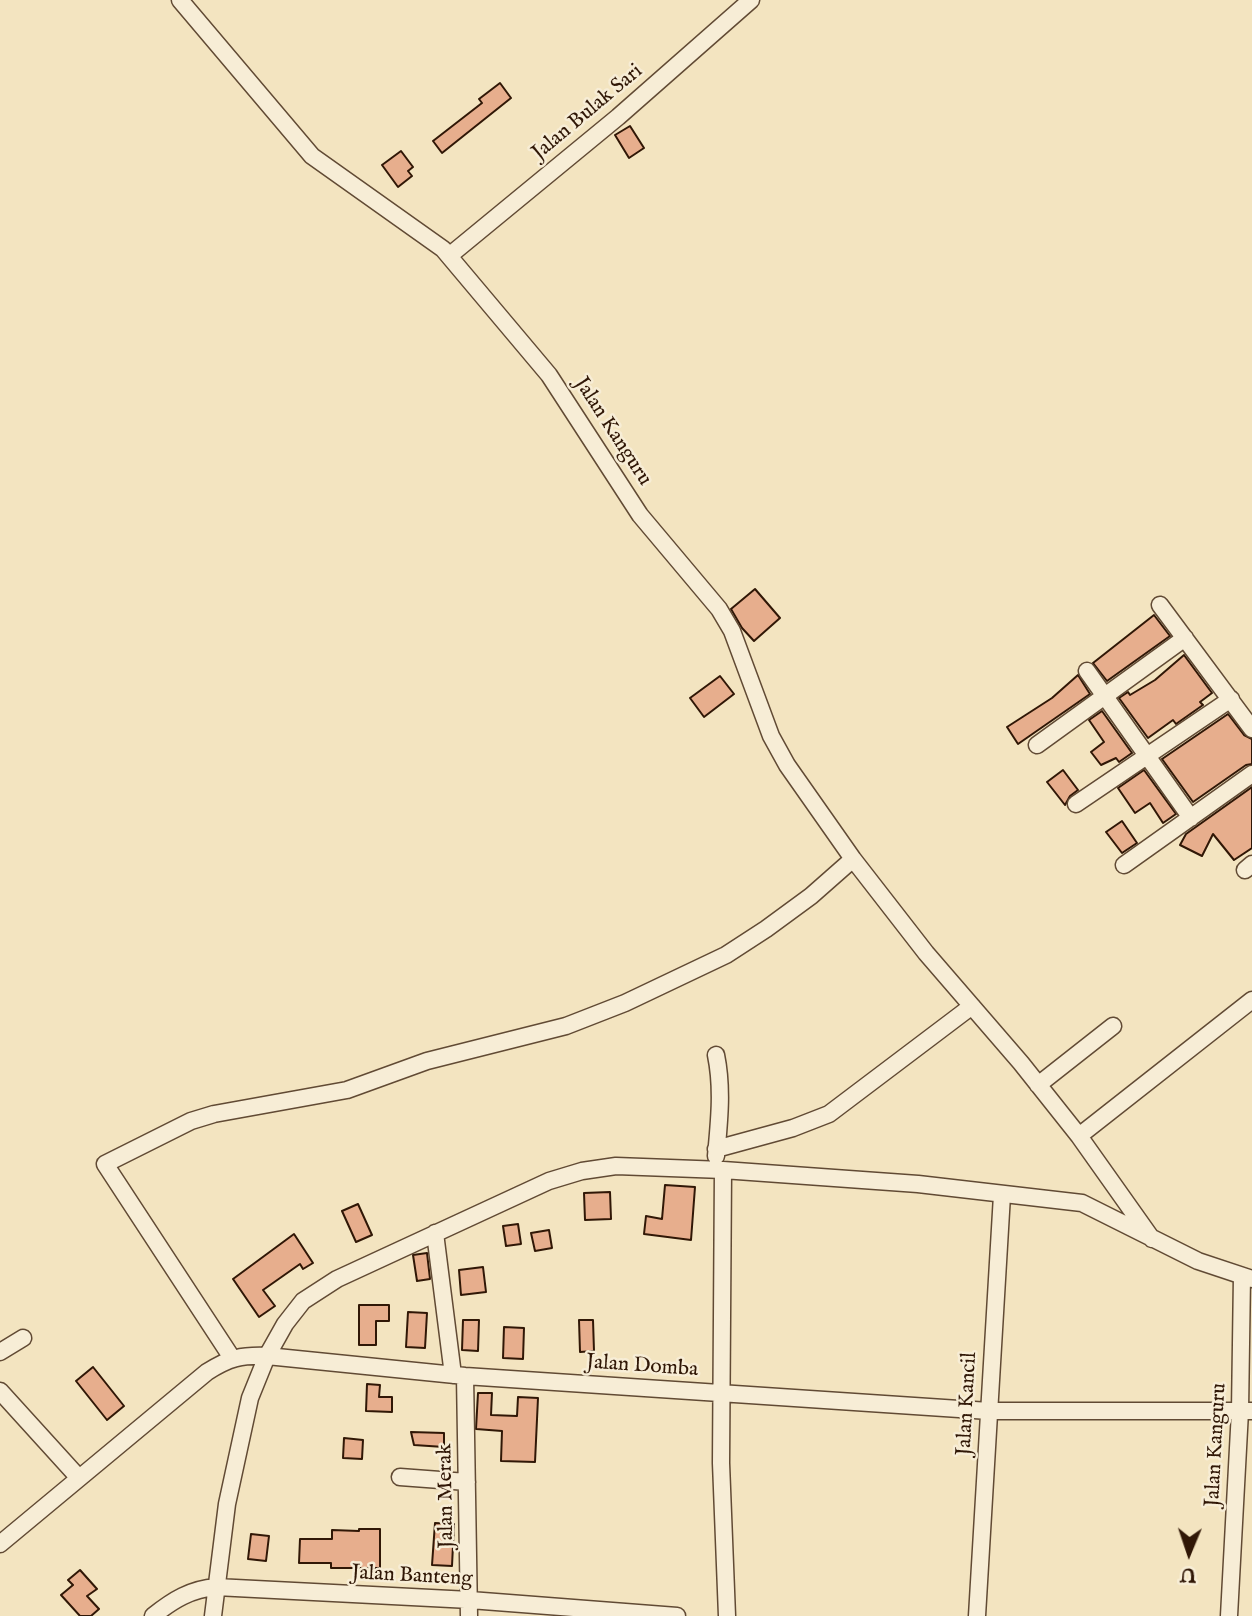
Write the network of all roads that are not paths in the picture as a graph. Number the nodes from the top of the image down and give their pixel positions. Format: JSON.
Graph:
{"nodes":[{"id":1,"x":180,"y":0,"type":"edge"},
{"id":2,"x":751,"y":0,"type":"edge"},
{"id":3,"x":449,"y":256,"type":"junction"},
{"id":4,"x":1160,"y":605,"type":"dead end"},
{"id":5,"x":1185,"y":638,"type":"junction"},
{"id":6,"x":1087,"y":671,"type":"dead end"},
{"id":7,"x":1103,"y":696,"type":"junction"},
{"id":8,"x":1231,"y":699,"type":"junction"},
{"id":9,"x":1252,"y":729,"type":"edge"},
{"id":10,"x":1037,"y":745,"type":"dead end"},
{"id":11,"x":1149,"y":756,"type":"junction"},
{"id":12,"x":1252,"y":774,"type":"edge"},
{"id":13,"x":1076,"y":804,"type":"dead end"},
{"id":14,"x":1191,"y":818,"type":"junction"},
{"id":15,"x":853,"y":859,"type":"junction"},
{"id":16,"x":1124,"y":865,"type":"dead end"},
{"id":17,"x":1252,"y":1000,"type":"edge"},
{"id":18,"x":972,"y":1006,"type":"junction"},
{"id":19,"x":1113,"y":1026,"type":"dead end"},
{"id":20,"x":716,"y":1055,"type":"dead end"},
{"id":21,"x":1038,"y":1085,"type":"junction"},
{"id":22,"x":1079,"y":1136,"type":"junction"},
{"id":23,"x":716,"y":1149,"type":"junction"},
{"id":24,"x":719,"y":1169,"type":"junction"},
{"id":25,"x":1002,"y":1195,"type":"junction"},
{"id":26,"x":435,"y":1233,"type":"junction"},
{"id":27,"x":1152,"y":1240,"type":"junction"},
{"id":28,"x":1247,"y":1277,"type":"edge"},
{"id":29,"x":23,"y":1338,"type":"dead end"},
{"id":30,"x":0,"y":1352,"type":"edge"},
{"id":31,"x":267,"y":1356,"type":"junction"},
{"id":32,"x":232,"y":1358,"type":"junction"},
{"id":33,"x":459,"y":1375,"type":"junction"},
{"id":34,"x":0,"y":1391,"type":"edge"},
{"id":35,"x":721,"y":1393,"type":"junction"},
{"id":36,"x":989,"y":1411,"type":"junction"},
{"id":37,"x":1246,"y":1411,"type":"edge"},
{"id":38,"x":400,"y":1477,"type":"dead end"},
{"id":39,"x":79,"y":1478,"type":"junction"},
{"id":40,"x":467,"y":1482,"type":"junction"},
{"id":41,"x":0,"y":1544,"type":"edge"},
{"id":42,"x":216,"y":1587,"type":"junction"},
{"id":43,"x":469,"y":1608,"type":"edge"},
{"id":44,"x":153,"y":1616,"type":"edge"},
{"id":45,"x":213,"y":1616,"type":"edge"},
{"id":46,"x":677,"y":1616,"type":"edge"},
{"id":47,"x":727,"y":1616,"type":"edge"},
{"id":48,"x":977,"y":1616,"type":"edge"},
{"id":49,"x":1229,"y":1616,"type":"edge"}],
"edges":[{"from":1,"to":3,"type":"street","name":"Jalan Kanguru"},
{"from":2,"to":3,"type":"street","name":"Jalan Bulak Sari"},
{"from":3,"to":15,"type":"street","name":"Jalan Kanguru"},
{"from":4,"to":5,"type":"street"},
{"from":5,"to":7,"type":"street"},
{"from":5,"to":8,"type":"street"},
{"from":6,"to":7,"type":"street"},
{"from":7,"to":10,"type":"street"},
{"from":7,"to":11,"type":"street"},
{"from":8,"to":9,"type":"street"},
{"from":8,"to":11,"type":"street"},
{"from":11,"to":13,"type":"street"},
{"from":11,"to":14,"type":"street"},
{"from":12,"to":14,"type":"street"},
{"from":14,"to":16,"type":"street"},
{"from":15,"to":18,"type":"street","name":"Jalan Kanguru"},
{"from":15,"to":32,"type":"street"},
{"from":17,"to":22,"type":"street"},
{"from":18,"to":21,"type":"street","name":"Jalan Kanguru"},
{"from":18,"to":23,"type":"street"},
{"from":19,"to":21,"type":"street"},
{"from":20,"to":23,"type":"street"},
{"from":21,"to":22,"type":"street","name":"Jalan Kanguru"},
{"from":22,"to":27,"type":"street"},
{"from":23,"to":24,"type":"street"},
{"from":24,"to":25,"type":"street"},
{"from":24,"to":26,"type":"street"},
{"from":24,"to":35,"type":"street"},
{"from":25,"to":27,"type":"street"},
{"from":25,"to":36,"type":"street","name":"Jalan Kancil"},
{"from":26,"to":31,"type":"street"},
{"from":26,"to":33,"type":"street","name":"Jalan Merak"},
{"from":27,"to":28,"type":"street"},
{"from":28,"to":37,"type":"street","name":"Jalan Kanguru"},
{"from":29,"to":30,"type":"street"},
{"from":31,"to":32,"type":"street","name":"Jalan Domba"},
{"from":31,"to":33,"type":"street","name":"Jalan Domba"},
{"from":31,"to":42,"type":"street"},
{"from":32,"to":39,"type":"street"},
{"from":33,"to":35,"type":"street","name":"Jalan Domba"},
{"from":33,"to":40,"type":"street","name":"Jalan Merak"},
{"from":34,"to":39,"type":"street"},
{"from":35,"to":36,"type":"street","name":"Jalan Domba"},
{"from":35,"to":47,"type":"street"},
{"from":36,"to":37,"type":"street","name":"Jalan Domba"},
{"from":36,"to":48,"type":"street","name":"Jalan Kancil"},
{"from":37,"to":49,"type":"street","name":"Jalan Kanguru"},
{"from":38,"to":40,"type":"street"},
{"from":39,"to":41,"type":"street"},
{"from":40,"to":43,"type":"street","name":"Jalan Merak"},
{"from":42,"to":43,"type":"street","name":"Jalan Banteng"},
{"from":42,"to":44,"type":"street","name":"Jalan Banteng"},
{"from":42,"to":45,"type":"street"},
{"from":43,"to":46,"type":"street","name":"Jalan Banteng"}]}
